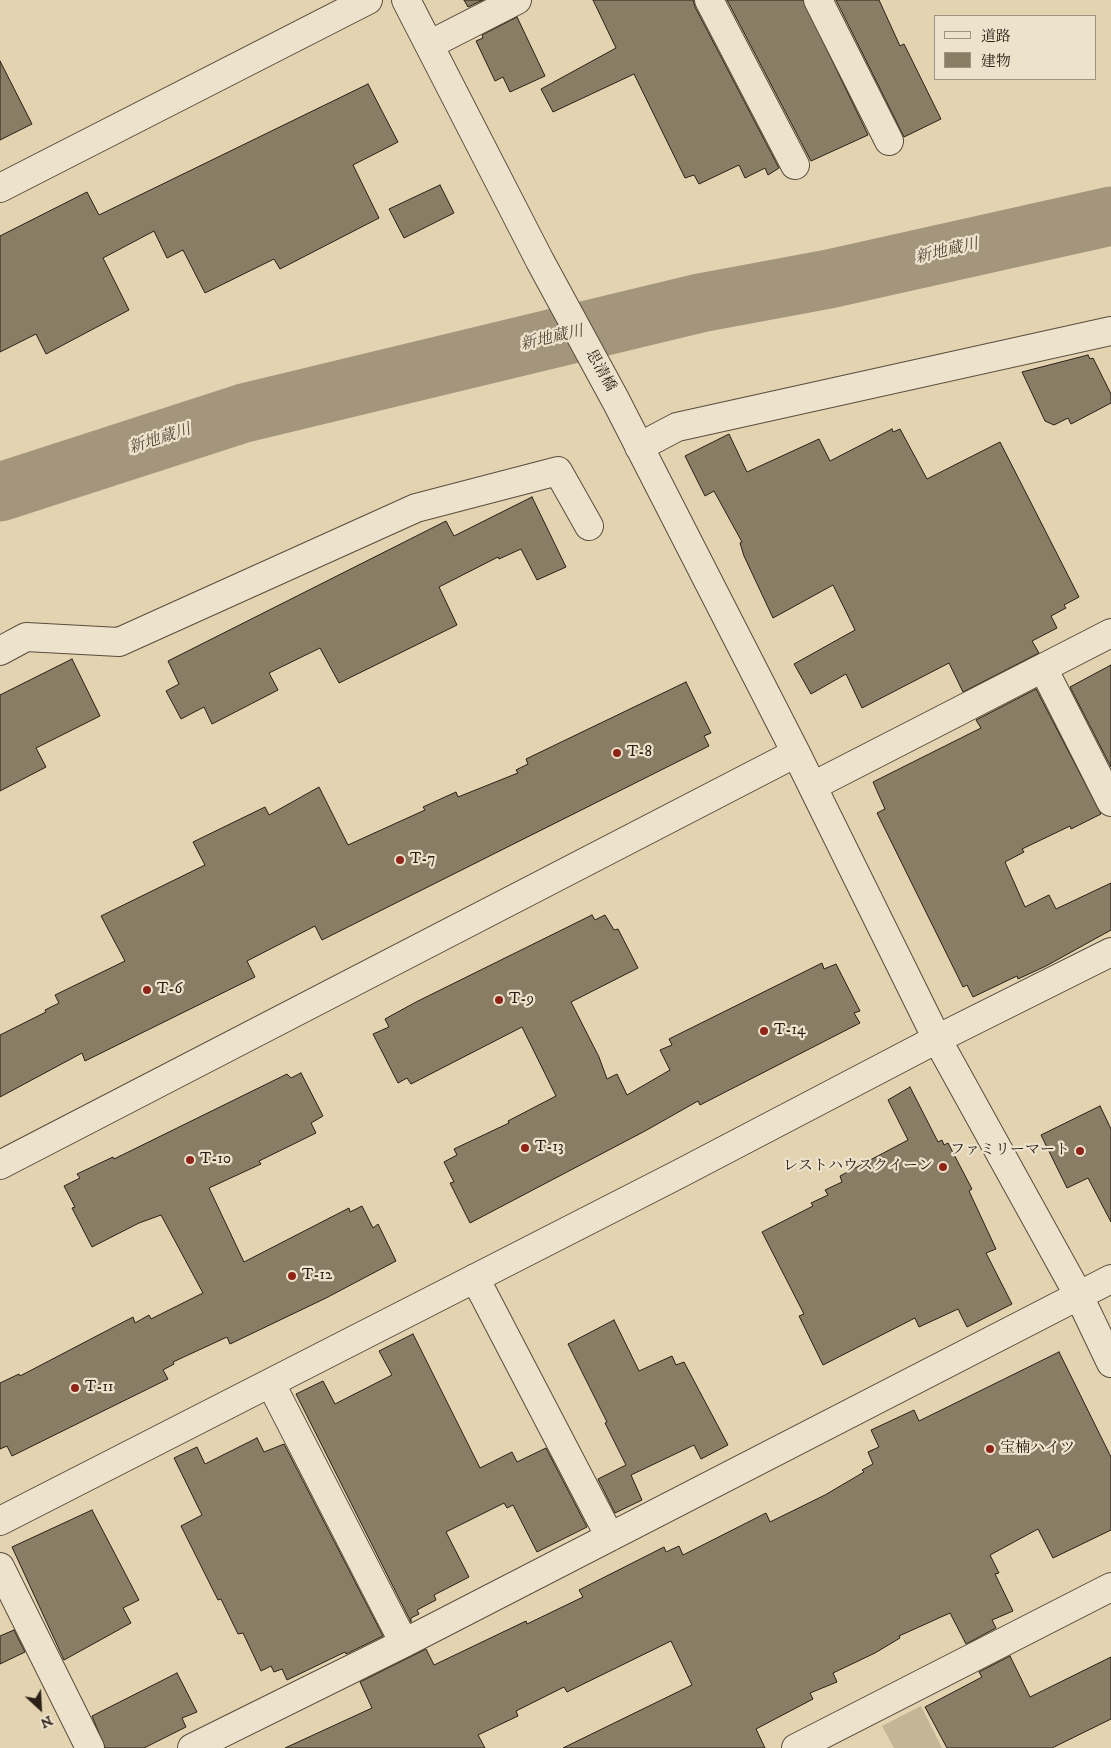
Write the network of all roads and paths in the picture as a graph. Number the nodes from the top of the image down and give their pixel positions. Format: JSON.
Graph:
{"nodes":[{"id":1,"x":368,"y":0,"type":"edge"},
{"id":2,"x":406,"y":0,"type":"edge"},
{"id":3,"x":516,"y":0,"type":"edge"},
{"id":4,"x":709,"y":0,"type":"edge"},
{"id":5,"x":818,"y":0,"type":"edge"},
{"id":6,"x":429,"y":45,"type":"junction"},
{"id":7,"x":889,"y":141,"type":"dead end"},
{"id":8,"x":795,"y":165,"type":"dead end"},
{"id":9,"x":0,"y":188,"type":"edge"},
{"id":10,"x":1111,"y":330,"type":"edge"},
{"id":11,"x":639,"y":447,"type":"junction"},
{"id":12,"x":589,"y":526,"type":"dead end"},
{"id":13,"x":1111,"y":633,"type":"edge"},
{"id":14,"x":0,"y":651,"type":"edge"},
{"id":15,"x":1043,"y":668,"type":"junction"},
{"id":16,"x":796,"y":753,"type":"junction"},
{"id":17,"x":813,"y":786,"type":"junction"},
{"id":18,"x":1111,"y":802,"type":"edge"},
{"id":19,"x":1111,"y":952,"type":"edge"},
{"id":20,"x":937,"y":1038,"type":"junction"},
{"id":21,"x":0,"y":1164,"type":"edge"},
{"id":22,"x":475,"y":1278,"type":"junction"},
{"id":23,"x":1111,"y":1279,"type":"edge"},
{"id":24,"x":1079,"y":1296,"type":"junction"},
{"id":25,"x":1111,"y":1363,"type":"edge"},
{"id":26,"x":271,"y":1384,"type":"junction"},
{"id":27,"x":0,"y":1521,"type":"edge"},
{"id":28,"x":610,"y":1537,"type":"junction"},
{"id":29,"x":0,"y":1567,"type":"edge"},
{"id":30,"x":1111,"y":1587,"type":"edge"},
{"id":31,"x":404,"y":1643,"type":"junction"},
{"id":32,"x":90,"y":1748,"type":"edge"},
{"id":33,"x":192,"y":1748,"type":"edge"},
{"id":34,"x":796,"y":1748,"type":"edge"}],
"edges":[{"from":1,"to":9,"type":"street"},
{"from":2,"to":6,"type":"street","name":"思清橋"},
{"from":3,"to":6,"type":"street"},
{"from":4,"to":8,"type":"street"},
{"from":5,"to":7,"type":"street"},
{"from":6,"to":11,"type":"street","name":"思清橋"},
{"from":10,"to":11,"type":"street"},
{"from":11,"to":16,"type":"street","name":"思清橋"},
{"from":12,"to":14,"type":"street"},
{"from":13,"to":15,"type":"street"},
{"from":15,"to":17,"type":"street"},
{"from":15,"to":18,"type":"street"},
{"from":16,"to":17,"type":"street","name":"思清橋"},
{"from":16,"to":21,"type":"street"},
{"from":17,"to":20,"type":"street","name":"思清橋"},
{"from":19,"to":20,"type":"street"},
{"from":20,"to":22,"type":"street"},
{"from":20,"to":24,"type":"street","name":"思清橋"},
{"from":22,"to":26,"type":"street"},
{"from":22,"to":28,"type":"street"},
{"from":23,"to":24,"type":"street"},
{"from":24,"to":25,"type":"street","name":"思清橋"},
{"from":24,"to":28,"type":"street"},
{"from":26,"to":27,"type":"street"},
{"from":26,"to":31,"type":"street"},
{"from":28,"to":31,"type":"street"},
{"from":29,"to":32,"type":"street"},
{"from":30,"to":34,"type":"street"},
{"from":31,"to":33,"type":"street"}]}
